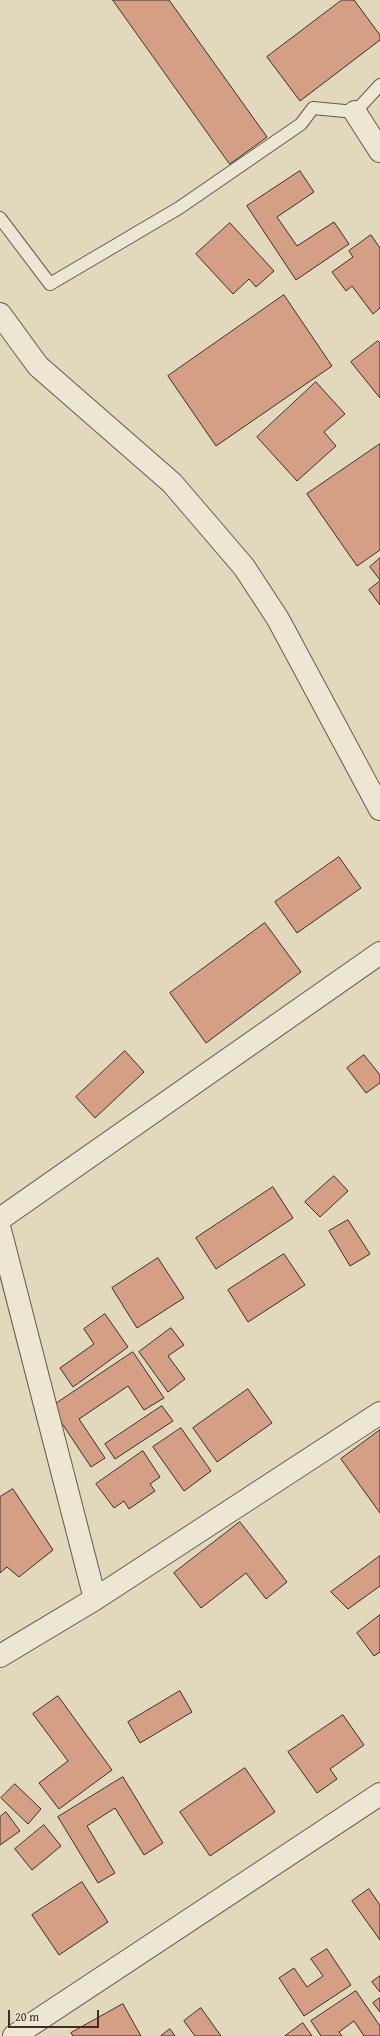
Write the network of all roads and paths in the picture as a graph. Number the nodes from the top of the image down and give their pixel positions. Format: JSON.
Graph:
{"nodes":[{"id":1,"x":380,"y":85,"type":"edge"},
{"id":2,"x":355,"y":112,"type":"junction"},
{"id":3,"x":380,"y":151,"type":"edge"},
{"id":4,"x":0,"y":218,"type":"edge"},
{"id":5,"x":0,"y":314,"type":"edge"},
{"id":6,"x":380,"y":810,"type":"edge"},
{"id":7,"x":380,"y":953,"type":"edge"},
{"id":8,"x":0,"y":1219,"type":"edge"},
{"id":9,"x":0,"y":1230,"type":"edge"},
{"id":10,"x":380,"y":1413,"type":"edge"},
{"id":11,"x":95,"y":1599,"type":"junction"},
{"id":12,"x":0,"y":1656,"type":"edge"},
{"id":13,"x":380,"y":1794,"type":"edge"},
{"id":14,"x":0,"y":2030,"type":"edge"},
{"id":15,"x":3,"y":2036,"type":"edge"},
{"id":16,"x":14,"y":2036,"type":"edge"}],
"edges":[{"from":1,"to":2,"type":"lane"},
{"from":2,"to":3,"type":"street"},
{"from":2,"to":4,"type":"lane"},
{"from":5,"to":6,"type":"street"},
{"from":7,"to":8,"type":"street"},
{"from":9,"to":11,"type":"street"},
{"from":10,"to":11,"type":"street"},
{"from":11,"to":12,"type":"street"},
{"from":13,"to":16,"type":"street"},
{"from":14,"to":15,"type":"street"}]}
